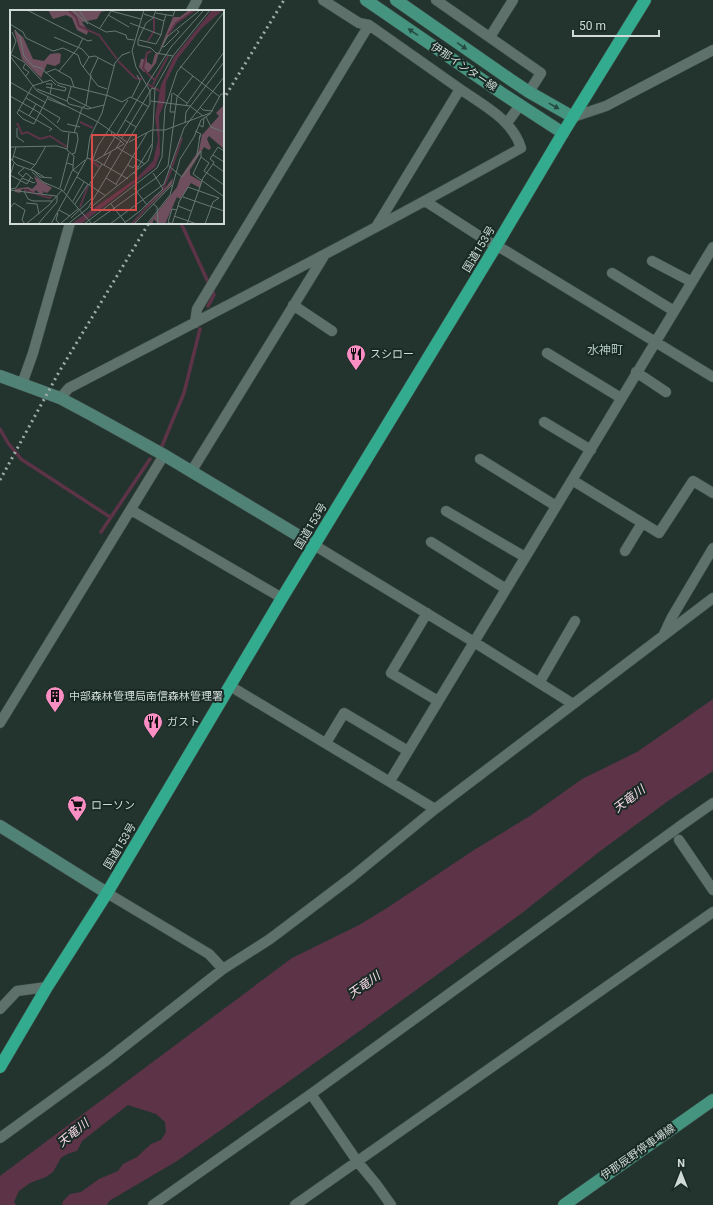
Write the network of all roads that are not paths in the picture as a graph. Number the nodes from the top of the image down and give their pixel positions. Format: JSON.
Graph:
{"nodes":[{"id":1,"x":197,"y":0,"type":"edge"},
{"id":2,"x":323,"y":0,"type":"edge"},
{"id":3,"x":366,"y":0,"type":"edge"},
{"id":4,"x":396,"y":0,"type":"edge"},
{"id":5,"x":436,"y":0,"type":"edge"},
{"id":6,"x":513,"y":0,"type":"edge"},
{"id":7,"x":645,"y":0,"type":"edge"},
{"id":8,"x":192,"y":10,"type":"edge"},
{"id":9,"x":369,"y":25,"type":"junction"},
{"id":10,"x":490,"y":37,"type":"junction"},
{"id":11,"x":713,"y":50,"type":"edge"},
{"id":12,"x":460,"y":89,"type":"junction"},
{"id":13,"x":529,"y":92,"type":"junction"},
{"id":14,"x":520,"y":105,"type":"junction"},
{"id":15,"x":573,"y":117,"type":"junction"},
{"id":16,"x":507,"y":124,"type":"junction"},
{"id":17,"x":563,"y":133,"type":"junction"},
{"id":18,"x":425,"y":201,"type":"junction"},
{"id":19,"x":70,"y":224,"type":"edge"},
{"id":20,"x":376,"y":227,"type":"junction"},
{"id":21,"x":496,"y":246,"type":"junction"},
{"id":22,"x":713,"y":247,"type":"edge"},
{"id":23,"x":324,"y":256,"type":"junction"},
{"id":24,"x":652,"y":261,"type":"dead end"},
{"id":25,"x":612,"y":273,"type":"dead end"},
{"id":26,"x":692,"y":282,"type":"junction"},
{"id":27,"x":293,"y":305,"type":"junction"},
{"id":28,"x":674,"y":311,"type":"junction"},
{"id":29,"x":194,"y":323,"type":"junction"},
{"id":30,"x":332,"y":331,"type":"dead end"},
{"id":31,"x":656,"y":341,"type":"junction"},
{"id":32,"x":547,"y":353,"type":"dead end"},
{"id":33,"x":636,"y":372,"type":"junction"},
{"id":34,"x":0,"y":376,"type":"edge"},
{"id":35,"x":713,"y":377,"type":"edge"},
{"id":36,"x":22,"y":384,"type":"junction"},
{"id":37,"x":666,"y":392,"type":"dead end"},
{"id":38,"x":60,"y":398,"type":"junction"},
{"id":39,"x":621,"y":398,"type":"junction"},
{"id":40,"x":544,"y":422,"type":"dead end"},
{"id":41,"x":590,"y":450,"type":"junction"},
{"id":42,"x":164,"y":455,"type":"junction"},
{"id":43,"x":480,"y":459,"type":"dead end"},
{"id":44,"x":191,"y":472,"type":"junction"},
{"id":45,"x":572,"y":480,"type":"junction"},
{"id":46,"x":713,"y":493,"type":"edge"},
{"id":47,"x":556,"y":506,"type":"junction"},
{"id":48,"x":131,"y":510,"type":"junction"},
{"id":49,"x":446,"y":511,"type":"dead end"},
{"id":50,"x":642,"y":523,"type":"junction"},
{"id":51,"x":430,"y":542,"type":"dead end"},
{"id":52,"x":314,"y":545,"type":"junction"},
{"id":53,"x":713,"y":548,"type":"edge"},
{"id":54,"x":625,"y":551,"type":"dead end"},
{"id":55,"x":525,"y":557,"type":"junction"},
{"id":56,"x":506,"y":589,"type":"junction"},
{"id":57,"x":282,"y":598,"type":"junction"},
{"id":58,"x":713,"y":598,"type":"edge"},
{"id":59,"x":427,"y":614,"type":"junction"},
{"id":60,"x":576,"y":621,"type":"dead end"},
{"id":61,"x":663,"y":636,"type":"junction"},
{"id":62,"x":474,"y":642,"type":"junction"},
{"id":63,"x":540,"y":683,"type":"junction"},
{"id":64,"x":230,"y":686,"type":"junction"},
{"id":65,"x":438,"y":701,"type":"junction"},
{"id":66,"x":573,"y":704,"type":"junction"},
{"id":67,"x":0,"y":723,"type":"edge"},
{"id":68,"x":326,"y":744,"type":"junction"},
{"id":69,"x":408,"y":751,"type":"junction"},
{"id":70,"x":390,"y":781,"type":"junction"},
{"id":71,"x":713,"y":803,"type":"edge"},
{"id":72,"x":435,"y":809,"type":"junction"},
{"id":73,"x":0,"y":826,"type":"edge"},
{"id":74,"x":679,"y":840,"type":"dead end"},
{"id":75,"x":713,"y":890,"type":"edge"},
{"id":76,"x":107,"y":893,"type":"junction"},
{"id":77,"x":713,"y":912,"type":"edge"},
{"id":78,"x":223,"y":969,"type":"junction"},
{"id":79,"x":47,"y":988,"type":"junction"},
{"id":80,"x":0,"y":1009,"type":"edge"},
{"id":81,"x":0,"y":1067,"type":"edge"},
{"id":82,"x":311,"y":1094,"type":"junction"},
{"id":83,"x":713,"y":1100,"type":"edge"},
{"id":84,"x":0,"y":1138,"type":"edge"},
{"id":85,"x":358,"y":1161,"type":"junction"},
{"id":86,"x":153,"y":1205,"type":"edge"},
{"id":87,"x":295,"y":1205,"type":"edge"},
{"id":88,"x":390,"y":1205,"type":"edge"},
{"id":89,"x":564,"y":1205,"type":"edge"}],
"edges":[{"from":1,"to":8,"type":"street"},
{"from":2,"to":9,"type":"street"},
{"from":14,"to":3,"type":"main road","name":"伊那インター線","one_way":true},
{"from":4,"to":13,"type":"main road","name":"伊那インター線","one_way":true},
{"from":5,"to":10,"type":"street"},
{"from":6,"to":10,"type":"street"},
{"from":7,"to":15,"type":"highway","name":"国道153号"},
{"from":9,"to":12,"type":"street"},
{"from":9,"to":29,"type":"street"},
{"from":10,"to":13,"type":"street"},
{"from":11,"to":15,"type":"street"},
{"from":12,"to":16,"type":"street"},
{"from":12,"to":20,"type":"street"},
{"from":13,"to":15,"type":"main road","name":"伊那インター線","one_way":true},
{"from":14,"to":16,"type":"street"},
{"from":14,"to":17,"type":"main road","name":"伊那インター線"},
{"from":15,"to":17,"type":"highway","name":"国道153号"},
{"from":16,"to":18,"type":"street"},
{"from":17,"to":21,"type":"highway","name":"国道153号"},
{"from":18,"to":20,"type":"street"},
{"from":18,"to":21,"type":"street"},
{"from":19,"to":36,"type":"street"},
{"from":20,"to":23,"type":"street"},
{"from":21,"to":31,"type":"street"},
{"from":21,"to":52,"type":"highway","name":"国道153号"},
{"from":22,"to":26,"type":"street"},
{"from":23,"to":27,"type":"street"},
{"from":23,"to":29,"type":"street"},
{"from":24,"to":26,"type":"street"},
{"from":25,"to":28,"type":"street"},
{"from":26,"to":28,"type":"street"},
{"from":27,"to":30,"type":"street"},
{"from":27,"to":44,"type":"street"},
{"from":28,"to":31,"type":"street"},
{"from":29,"to":38,"type":"street"},
{"from":31,"to":33,"type":"street"},
{"from":31,"to":35,"type":"street"},
{"from":32,"to":39,"type":"street"},
{"from":33,"to":37,"type":"street"},
{"from":33,"to":39,"type":"street"},
{"from":34,"to":36,"type":"street"},
{"from":36,"to":38,"type":"street"},
{"from":38,"to":42,"type":"street"},
{"from":39,"to":41,"type":"street"},
{"from":40,"to":41,"type":"street"},
{"from":41,"to":45,"type":"street"},
{"from":42,"to":44,"type":"street"},
{"from":42,"to":48,"type":"street"},
{"from":43,"to":47,"type":"street"},
{"from":44,"to":52,"type":"street"},
{"from":45,"to":47,"type":"street"},
{"from":45,"to":50,"type":"street"},
{"from":46,"to":50,"type":"street"},
{"from":47,"to":55,"type":"street"},
{"from":48,"to":57,"type":"street"},
{"from":48,"to":67,"type":"street"},
{"from":49,"to":55,"type":"street"},
{"from":50,"to":54,"type":"street"},
{"from":51,"to":56,"type":"street"},
{"from":52,"to":57,"type":"highway","name":"国道153号"},
{"from":52,"to":59,"type":"street"},
{"from":53,"to":61,"type":"street"},
{"from":55,"to":56,"type":"street"},
{"from":56,"to":62,"type":"street"},
{"from":57,"to":64,"type":"highway","name":"国道153号"},
{"from":58,"to":61,"type":"street"},
{"from":59,"to":62,"type":"street"},
{"from":59,"to":65,"type":"street"},
{"from":60,"to":63,"type":"street"},
{"from":61,"to":66,"type":"street"},
{"from":62,"to":63,"type":"street"},
{"from":62,"to":65,"type":"street"},
{"from":63,"to":66,"type":"street"},
{"from":64,"to":68,"type":"street"},
{"from":64,"to":76,"type":"highway","name":"国道153号"},
{"from":65,"to":69,"type":"street"},
{"from":66,"to":72,"type":"street"},
{"from":68,"to":69,"type":"street"},
{"from":68,"to":70,"type":"street"},
{"from":69,"to":70,"type":"street"},
{"from":70,"to":72,"type":"street"},
{"from":71,"to":82,"type":"street"},
{"from":72,"to":78,"type":"street"},
{"from":73,"to":76,"type":"street"},
{"from":74,"to":75,"type":"street"},
{"from":76,"to":78,"type":"street"},
{"from":76,"to":79,"type":"highway","name":"国道153号"},
{"from":77,"to":85,"type":"street"},
{"from":78,"to":84,"type":"street"},
{"from":79,"to":80,"type":"street"},
{"from":79,"to":81,"type":"highway","name":"国道153号"},
{"from":82,"to":85,"type":"street"},
{"from":82,"to":86,"type":"street"},
{"from":83,"to":89,"type":"main road","name":"伊那辰野停車場線"},
{"from":85,"to":87,"type":"street"},
{"from":85,"to":88,"type":"street"}]}
